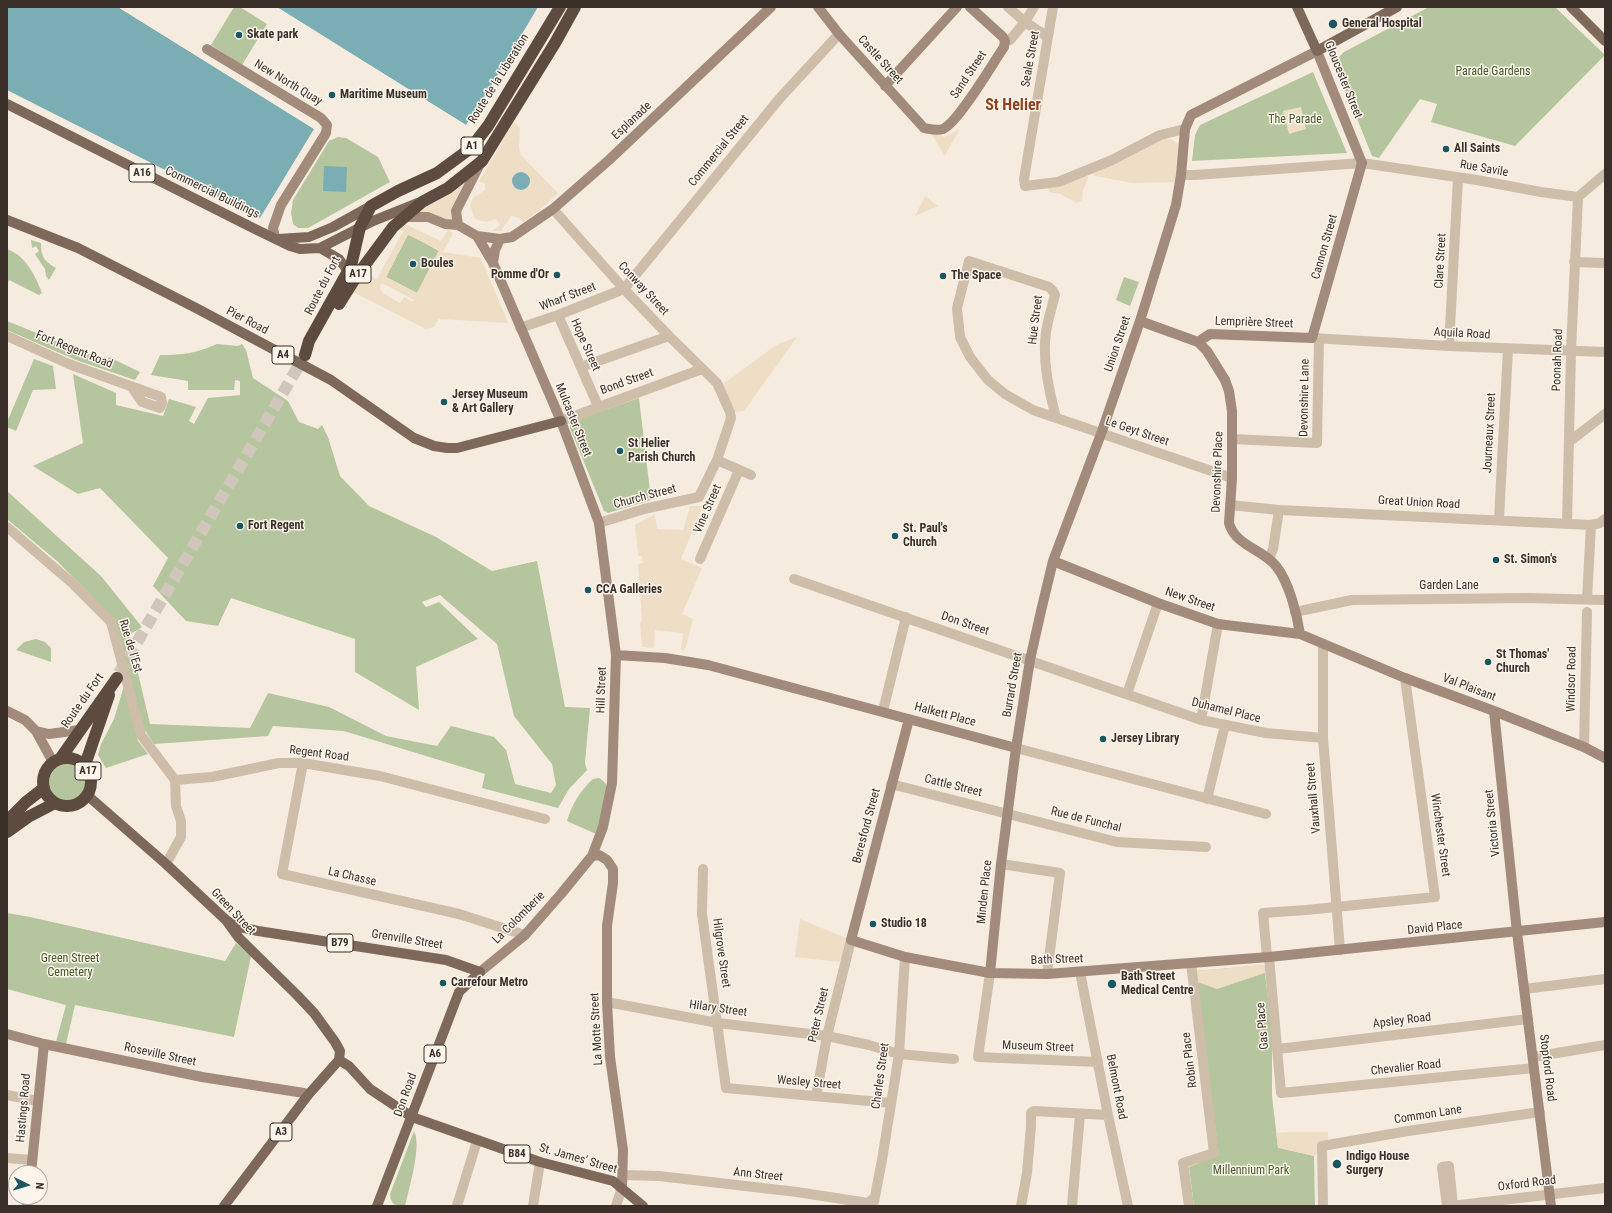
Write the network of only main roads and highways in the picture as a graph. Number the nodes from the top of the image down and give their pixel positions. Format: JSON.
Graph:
{"nodes":[{"id":1,"x":559,"y":7,"type":"edge"},
{"id":2,"x":574,"y":7,"type":"edge"},
{"id":3,"x":579,"y":7,"type":"edge"},
{"id":4,"x":771,"y":7,"type":"edge"},
{"id":5,"x":818,"y":7,"type":"edge"},
{"id":6,"x":957,"y":7,"type":"edge"},
{"id":7,"x":970,"y":7,"type":"edge"},
{"id":8,"x":1297,"y":7,"type":"edge"},
{"id":9,"x":1397,"y":7,"type":"edge"},
{"id":10,"x":1571,"y":7,"type":"edge"},
{"id":11,"x":764,"y":11,"type":"edge"},
{"id":12,"x":1605,"y":41,"type":"edge"},
{"id":13,"x":555,"y":43,"type":"junction"},
{"id":14,"x":207,"y":49,"type":"dead end"},
{"id":15,"x":1317,"y":51,"type":"junction"},
{"id":16,"x":885,"y":86,"type":"junction"},
{"id":17,"x":7,"y":104,"type":"edge"},
{"id":18,"x":924,"y":128,"type":"joint"},
{"id":19,"x":482,"y":161,"type":"junction"},
{"id":20,"x":1362,"y":163,"type":"joint"},
{"id":21,"x":422,"y":202,"type":"junction"},
{"id":22,"x":371,"y":206,"type":"junction"},
{"id":23,"x":404,"y":217,"type":"junction"},
{"id":24,"x":7,"y":220,"type":"edge"},
{"id":25,"x":458,"y":225,"type":"junction"},
{"id":26,"x":360,"y":227,"type":"junction"},
{"id":27,"x":477,"y":236,"type":"junction"},
{"id":28,"x":277,"y":239,"type":"junction"},
{"id":29,"x":500,"y":239,"type":"junction"},
{"id":30,"x":320,"y":248,"type":"junction"},
{"id":31,"x":493,"y":263,"type":"junction"},
{"id":32,"x":348,"y":271,"type":"junction"},
{"id":33,"x":1140,"y":321,"type":"junction"},
{"id":34,"x":1315,"y":339,"type":"joint"},
{"id":35,"x":1198,"y":342,"type":"junction"},
{"id":36,"x":561,"y":421,"type":"junction"},
{"id":37,"x":599,"y":523,"type":"joint"},
{"id":38,"x":1052,"y":562,"type":"junction"},
{"id":39,"x":1300,"y":634,"type":"junction"},
{"id":40,"x":1323,"y":644,"type":"joint"},
{"id":41,"x":616,"y":655,"type":"junction"},
{"id":42,"x":7,"y":711,"type":"edge"},
{"id":43,"x":1494,"y":711,"type":"junction"},
{"id":44,"x":908,"y":718,"type":"junction"},
{"id":45,"x":79,"y":730,"type":"junction"},
{"id":46,"x":36,"y":731,"type":"junction"},
{"id":47,"x":1016,"y":748,"type":"junction"},
{"id":48,"x":1605,"y":758,"type":"edge"},
{"id":49,"x":56,"y":761,"type":"junction"},
{"id":50,"x":85,"y":765,"type":"junction"},
{"id":51,"x":44,"y":788,"type":"junction"},
{"id":52,"x":87,"y":795,"type":"junction"},
{"id":53,"x":54,"y":802,"type":"junction"},
{"id":54,"x":1008,"y":814,"type":"joint"},
{"id":55,"x":7,"y":821,"type":"edge"},
{"id":56,"x":7,"y":832,"type":"edge"},
{"id":57,"x":592,"y":856,"type":"junction"},
{"id":58,"x":226,"y":920,"type":"junction"},
{"id":59,"x":1605,"y":922,"type":"edge"},
{"id":60,"x":258,"y":931,"type":"junction"},
{"id":61,"x":1517,"y":932,"type":"junction"},
{"id":62,"x":851,"y":940,"type":"joint"},
{"id":63,"x":249,"y":949,"type":"junction"},
{"id":64,"x":1268,"y":957,"type":"joint"},
{"id":65,"x":480,"y":972,"type":"junction"},
{"id":66,"x":990,"y":973,"type":"junction"},
{"id":67,"x":459,"y":992,"type":"joint"},
{"id":68,"x":7,"y":1034,"type":"edge"},
{"id":69,"x":44,"y":1044,"type":"junction"},
{"id":70,"x":340,"y":1060,"type":"junction"},
{"id":71,"x":308,"y":1095,"type":"junction"},
{"id":72,"x":412,"y":1118,"type":"junction"},
{"id":73,"x":32,"y":1165,"type":"edge"},
{"id":74,"x":622,"y":1187,"type":"junction"},
{"id":75,"x":224,"y":1206,"type":"edge"},
{"id":76,"x":377,"y":1206,"type":"edge"},
{"id":77,"x":643,"y":1206,"type":"edge"},
{"id":78,"x":1551,"y":1206,"type":"edge"}],
"edges":[{"from":1,"to":22,"type":"highway","name":"Route de la Liberation","number":"A1"},
{"from":2,"to":13,"type":"highway","number":"A1"},
{"from":3,"to":13,"type":"highway","number":"A1"},
{"from":4,"to":11,"type":"main road","name":"Esplanade"},
{"from":5,"to":16,"type":"main road","name":"Castle Street"},
{"from":6,"to":16,"type":"main road"},
{"from":7,"to":18,"type":"main road","name":"Sand Street"},
{"from":8,"to":15,"type":"main road","name":"Gloucester Street"},
{"from":9,"to":15,"type":"main road"},
{"from":10,"to":12,"type":"main road"},
{"from":11,"to":29,"type":"main road","name":"Esplanade"},
{"from":13,"to":19,"type":"highway","number":"A1"},
{"from":14,"to":28,"type":"main road","name":"New North Quay"},
{"from":15,"to":20,"type":"main road","name":"Gloucester Street"},
{"from":15,"to":33,"type":"main road","name":"Union Street"},
{"from":16,"to":18,"type":"main road","name":"Castle Street"},
{"from":17,"to":28,"type":"main road","name":"Commercial Buildings","number":"A16"},
{"from":19,"to":21,"type":"highway","number":"A1"},
{"from":19,"to":25,"type":"main road"},
{"from":20,"to":34,"type":"main road","name":"Cannon Street"},
{"from":21,"to":23,"type":"highway","number":"A17"},
{"from":21,"to":26,"type":"main road","name":"Commercial Buildings","number":"A1"},
{"from":22,"to":26,"type":"highway","name":"Route du Fort","number":"A17"},
{"from":22,"to":28,"type":"main road","name":"Commercial Buildings","number":"A1"},
{"from":23,"to":25,"type":"main road"},
{"from":23,"to":32,"type":"highway","name":"Route du Fort","number":"A17"},
{"from":24,"to":36,"type":"main road","name":"Pier Road","number":"A4"},
{"from":25,"to":27,"type":"main road"},
{"from":26,"to":30,"type":"main road","name":"Commercial Buildings","number":"A1"},
{"from":26,"to":32,"type":"highway","name":"Route du Fort","number":"A17"},
{"from":27,"to":29,"type":"main road","name":"Esplanade"},
{"from":27,"to":31,"type":"main road","name":"Mulcaster Street"},
{"from":28,"to":30,"type":"main road","name":"Commercial Buildings","number":"A1"},
{"from":29,"to":31,"type":"main road"},
{"from":30,"to":32,"type":"main road"},
{"from":31,"to":36,"type":"main road","name":"Mulcaster Street"},
{"from":33,"to":35,"type":"main road"},
{"from":33,"to":38,"type":"main road","name":"Union Street"},
{"from":34,"to":35,"type":"main road","name":"Lemprière Street"},
{"from":35,"to":39,"type":"main road","name":"Devonshire Place"},
{"from":36,"to":37,"type":"main road","name":"Mulcaster Street"},
{"from":37,"to":41,"type":"main road","name":"Hill Street"},
{"from":38,"to":39,"type":"main road","name":"New Street"},
{"from":38,"to":47,"type":"main road","name":"Burrard Street"},
{"from":39,"to":40,"type":"main road","name":"New Street"},
{"from":40,"to":43,"type":"main road","name":"Val Plaisant"},
{"from":41,"to":44,"type":"main road","name":"Halkett Place"},
{"from":41,"to":57,"type":"main road","name":"Hill Street"},
{"from":42,"to":46,"type":"main road"},
{"from":43,"to":48,"type":"main road","name":"Val Plaisant"},
{"from":43,"to":61,"type":"main road","name":"Victoria Street"},
{"from":44,"to":47,"type":"main road","name":"Halkett Place"},
{"from":44,"to":62,"type":"main road","name":"Beresford Street"},
{"from":45,"to":46,"type":"main road"},
{"from":45,"to":49,"type":"highway","name":"Route du Fort","number":"A17"},
{"from":45,"to":50,"type":"highway","name":"Route du Fort","number":"A17"},
{"from":46,"to":49,"type":"main road"},
{"from":47,"to":54,"type":"main road","name":"Burrard Street"},
{"from":49,"to":50,"type":"highway","number":"A17"},
{"from":49,"to":51,"type":"highway","number":"A17"},
{"from":50,"to":52,"type":"highway","number":"A17"},
{"from":51,"to":53,"type":"highway"},
{"from":51,"to":55,"type":"highway"},
{"from":52,"to":53,"type":"highway","number":"A17"},
{"from":52,"to":58,"type":"main road","name":"Green Street","number":"B79"},
{"from":53,"to":56,"type":"highway"},
{"from":54,"to":66,"type":"main road","name":"Minden Place"},
{"from":57,"to":65,"type":"main road","name":"La Colomberie"},
{"from":57,"to":74,"type":"main road","name":"La Motte Street"},
{"from":58,"to":60,"type":"main road","name":"Grenville Street","number":"B79"},
{"from":58,"to":63,"type":"main road","name":"Green Street"},
{"from":59,"to":61,"type":"main road","name":"David Place"},
{"from":60,"to":63,"type":"main road"},
{"from":60,"to":65,"type":"main road","name":"Grenville Street","number":"B79"},
{"from":61,"to":64,"type":"main road","name":"David Place"},
{"from":61,"to":78,"type":"main road","name":"Stopford Road"},
{"from":62,"to":66,"type":"main road","name":"Bath Street"},
{"from":63,"to":70,"type":"main road","name":"Green Street"},
{"from":64,"to":66,"type":"main road","name":"Bath Street"},
{"from":65,"to":67,"type":"main road","name":"La Colomberie"},
{"from":67,"to":72,"type":"main road","name":"Don Road","number":"A6"},
{"from":68,"to":69,"type":"main road","name":"Roseville Street"},
{"from":69,"to":71,"type":"main road","name":"Roseville Street"},
{"from":69,"to":73,"type":"main road","name":"Hastings Road"},
{"from":70,"to":71,"type":"main road","number":"A3"},
{"from":70,"to":72,"type":"main road","name":"St. James' Street"},
{"from":71,"to":75,"type":"main road","number":"A3"},
{"from":72,"to":74,"type":"main road","name":"St. James' Street","number":"B84"},
{"from":72,"to":76,"type":"main road","name":"Don Road","number":"A6"},
{"from":74,"to":77,"type":"main road","name":"St. James' Street"}]}
